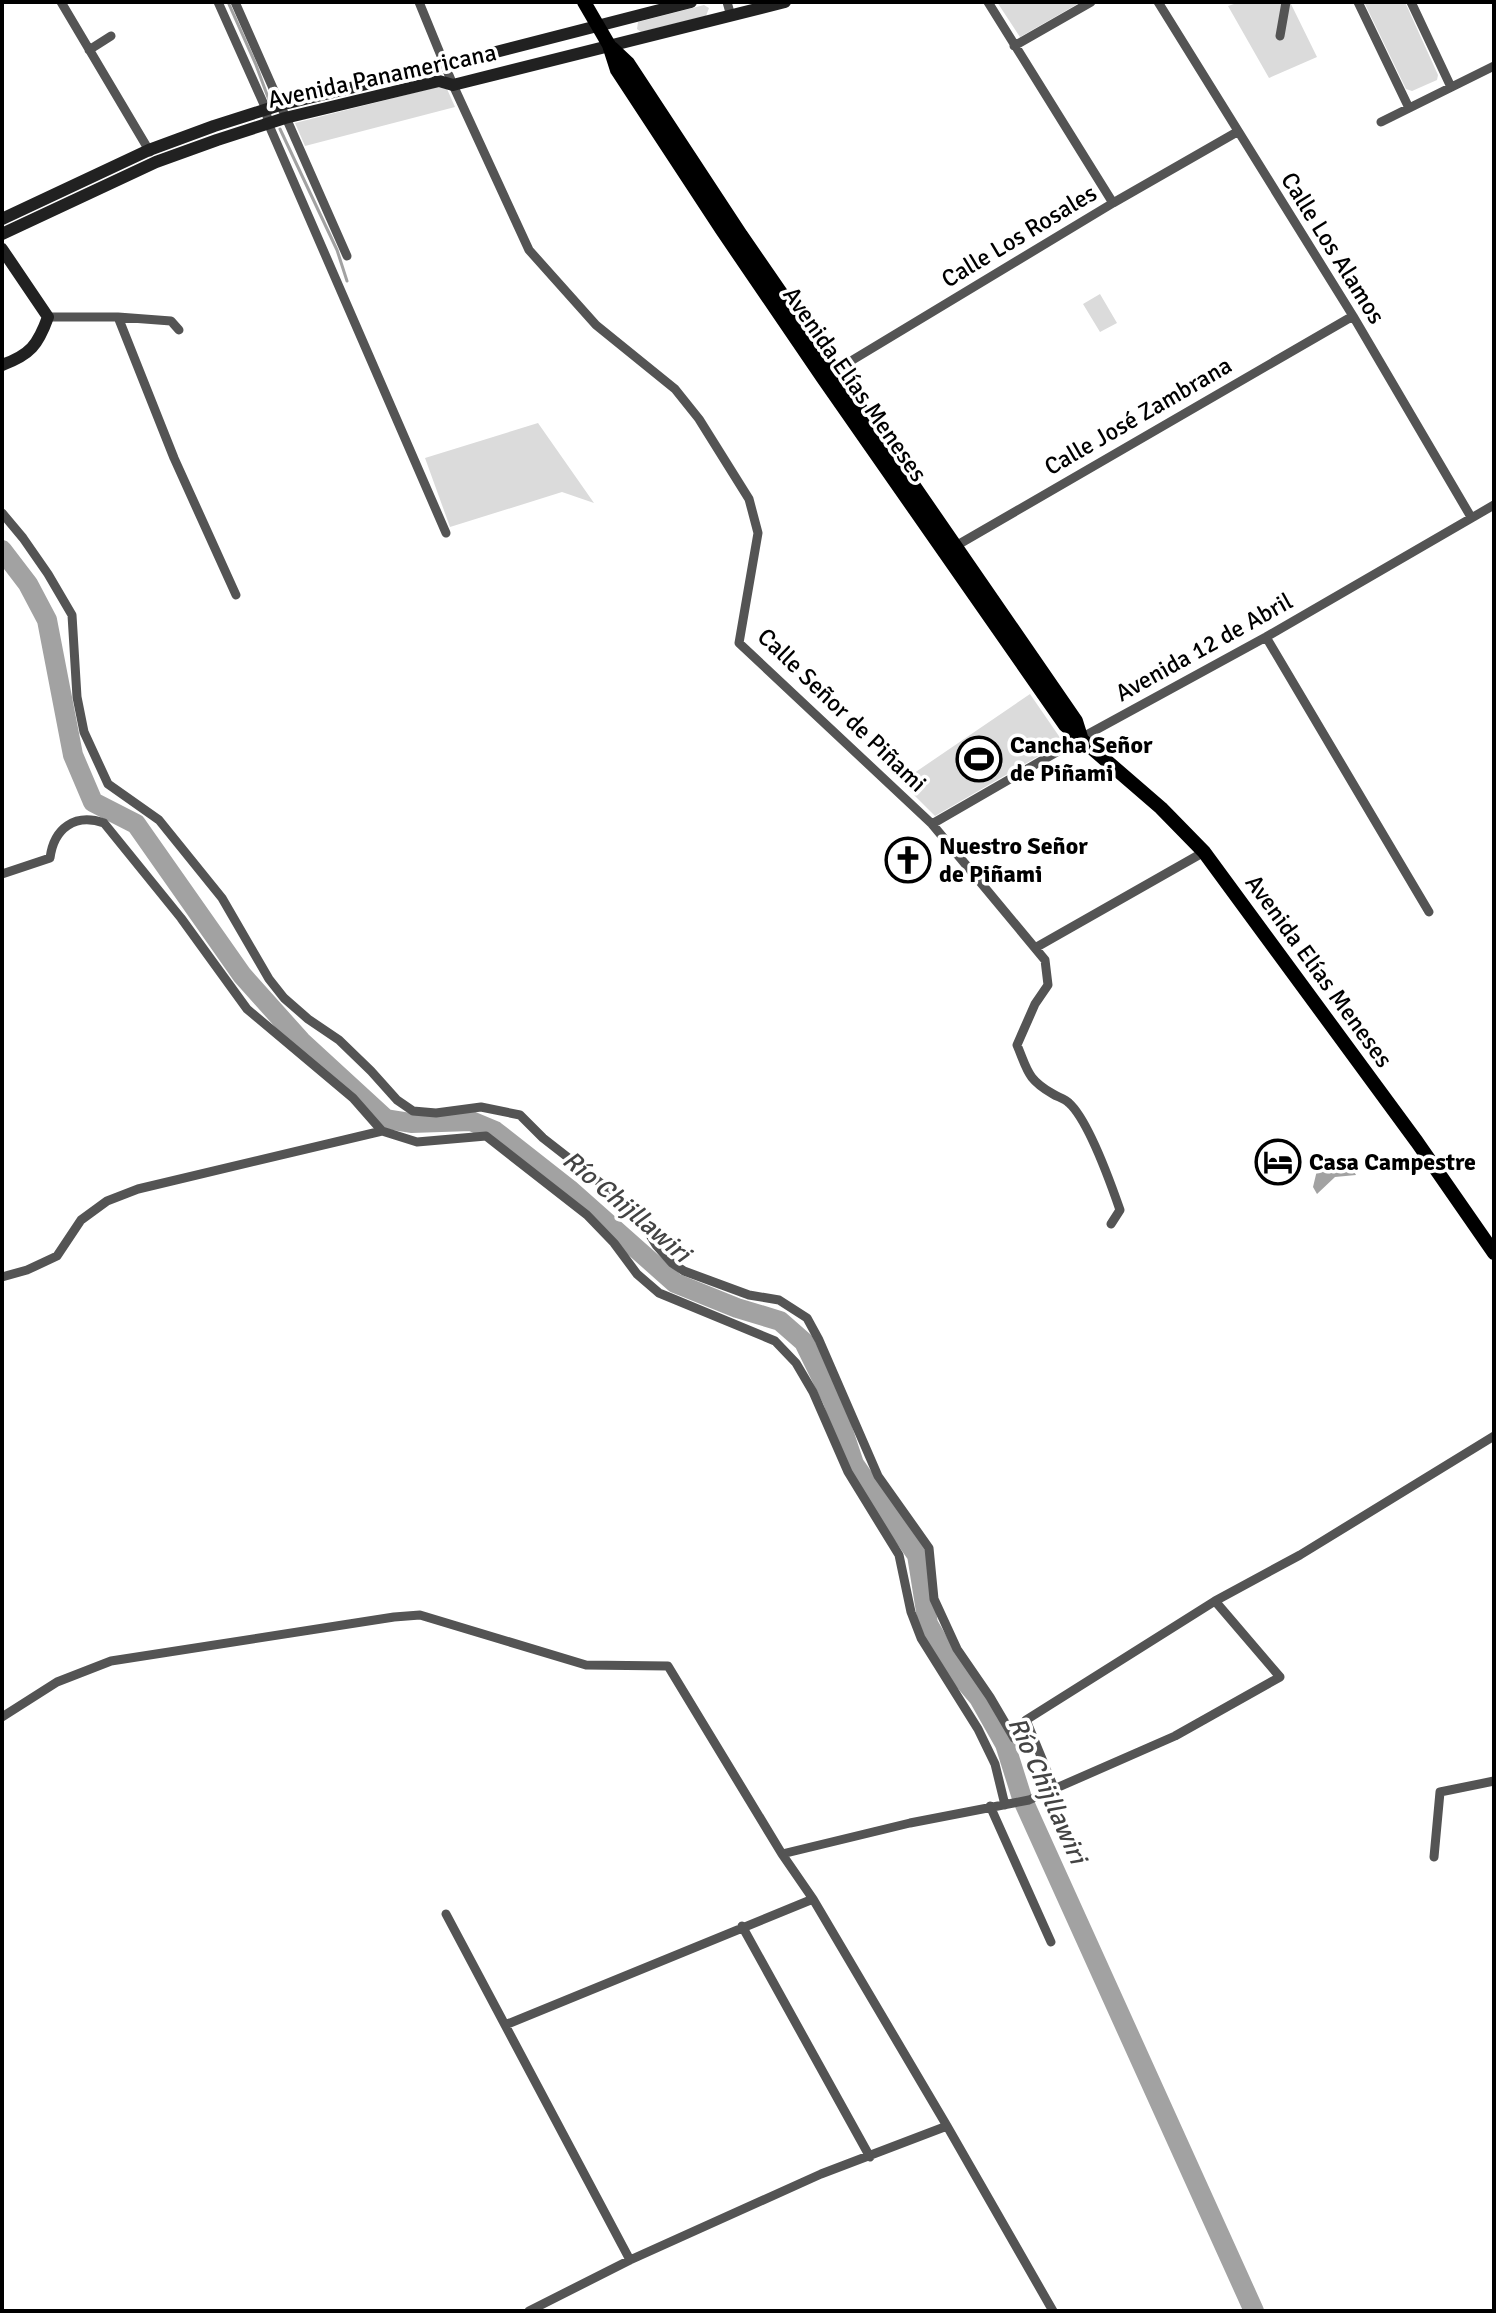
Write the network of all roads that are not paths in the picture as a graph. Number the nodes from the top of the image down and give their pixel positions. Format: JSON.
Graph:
{"nodes":[{"id":1,"x":61,"y":2,"type":"edge"},
{"id":2,"x":218,"y":2,"type":"edge"},
{"id":3,"x":235,"y":2,"type":"edge"},
{"id":4,"x":419,"y":2,"type":"edge"},
{"id":5,"x":584,"y":2,"type":"edge"},
{"id":6,"x":691,"y":2,"type":"edge"},
{"id":7,"x":727,"y":2,"type":"edge"},
{"id":8,"x":785,"y":2,"type":"edge"},
{"id":9,"x":988,"y":2,"type":"edge"},
{"id":10,"x":1091,"y":2,"type":"edge"},
{"id":11,"x":1158,"y":2,"type":"edge"},
{"id":12,"x":1286,"y":2,"type":"edge"},
{"id":13,"x":1358,"y":2,"type":"edge"},
{"id":14,"x":1411,"y":2,"type":"edge"},
{"id":15,"x":731,"y":16,"type":"junction"},
{"id":16,"x":598,"y":26,"type":"junction"},
{"id":17,"x":111,"y":36,"type":"dead end"},
{"id":18,"x":1280,"y":36,"type":"dead end"},
{"id":19,"x":609,"y":45,"type":"junction"},
{"id":20,"x":1014,"y":46,"type":"junction"},
{"id":21,"x":89,"y":50,"type":"junction"},
{"id":22,"x":445,"y":65,"type":"junction"},
{"id":23,"x":1494,"y":66,"type":"edge"},
{"id":24,"x":453,"y":85,"type":"junction"},
{"id":25,"x":1451,"y":87,"type":"junction"},
{"id":26,"x":280,"y":105,"type":"junction"},
{"id":27,"x":1409,"y":108,"type":"junction"},
{"id":28,"x":267,"y":116,"type":"junction"},
{"id":29,"x":285,"y":118,"type":"junction"},
{"id":30,"x":1381,"y":122,"type":"dead end"},
{"id":31,"x":1237,"y":132,"type":"junction"},
{"id":32,"x":153,"y":156,"type":"junction"},
{"id":33,"x":1113,"y":203,"type":"junction"},
{"id":34,"x":2,"y":219,"type":"edge"},
{"id":35,"x":2,"y":234,"type":"edge"},
{"id":36,"x":2,"y":249,"type":"edge"},
{"id":37,"x":347,"y":256,"type":"dead end"},
{"id":38,"x":1353,"y":316,"type":"junction"},
{"id":39,"x":48,"y":317,"type":"junction"},
{"id":40,"x":118,"y":317,"type":"junction"},
{"id":41,"x":179,"y":330,"type":"dead end"},
{"id":42,"x":2,"y":365,"type":"edge"},
{"id":43,"x":829,"y":374,"type":"junction"},
{"id":44,"x":1494,"y":505,"type":"edge"},
{"id":45,"x":2,"y":513,"type":"edge"},
{"id":46,"x":1471,"y":517,"type":"junction"},
{"id":47,"x":446,"y":533,"type":"dead end"},
{"id":48,"x":950,"y":550,"type":"junction"},
{"id":49,"x":236,"y":595,"type":"dead end"},
{"id":50,"x":1266,"y":637,"type":"junction"},
{"id":51,"x":1081,"y":738,"type":"junction"},
{"id":52,"x":932,"y":824,"type":"junction"},
{"id":53,"x":1204,"y":852,"type":"junction"},
{"id":54,"x":2,"y":874,"type":"edge"},
{"id":55,"x":1429,"y":912,"type":"dead end"},
{"id":56,"x":1035,"y":948,"type":"junction"},
{"id":57,"x":382,"y":1131,"type":"junction"},
{"id":58,"x":1111,"y":1224,"type":"dead end"},
{"id":59,"x":1494,"y":1253,"type":"edge"},
{"id":60,"x":2,"y":1277,"type":"edge"},
{"id":61,"x":1494,"y":1436,"type":"edge"},
{"id":62,"x":1215,"y":1601,"type":"junction"},
{"id":63,"x":2,"y":1717,"type":"edge"},
{"id":64,"x":1036,"y":1747,"type":"junction"},
{"id":65,"x":1494,"y":1781,"type":"edge"},
{"id":66,"x":1054,"y":1788,"type":"junction"},
{"id":67,"x":1009,"y":1804,"type":"junction"},
{"id":68,"x":990,"y":1806,"type":"junction"},
{"id":69,"x":782,"y":1854,"type":"junction"},
{"id":70,"x":1434,"y":1857,"type":"dead end"},
{"id":71,"x":813,"y":1899,"type":"junction"},
{"id":72,"x":446,"y":1914,"type":"dead end"},
{"id":73,"x":742,"y":1926,"type":"junction"},
{"id":74,"x":1051,"y":1942,"type":"dead end"},
{"id":75,"x":505,"y":2025,"type":"junction"},
{"id":76,"x":947,"y":2126,"type":"junction"},
{"id":77,"x":870,"y":2157,"type":"junction"},
{"id":78,"x":630,"y":2260,"type":"junction"},
{"id":79,"x":529,"y":2311,"type":"edge"},
{"id":80,"x":1053,"y":2311,"type":"edge"}],
"edges":[{"from":1,"to":21,"type":"street"},
{"from":2,"to":28,"type":"street"},
{"from":3,"to":26,"type":"street"},
{"from":4,"to":22,"type":"street","name":"Calle Señor de Piñami"},
{"from":5,"to":16,"type":"main road","name":"Avenida Elías Meneses"},
{"from":6,"to":16,"type":"main road","name":"Avenida Panamericana"},
{"from":7,"to":15,"type":"street"},
{"from":8,"to":15,"type":"main road","name":"Avenida Panamericana"},
{"from":9,"to":20,"type":"street"},
{"from":10,"to":20,"type":"street"},
{"from":11,"to":31,"type":"street","name":"Calle Los Alamos"},
{"from":12,"to":18,"type":"street"},
{"from":13,"to":27,"type":"street"},
{"from":14,"to":25,"type":"street"},
{"from":15,"to":19,"type":"main road","name":"Avenida Panamericana"},
{"from":16,"to":19,"type":"main road","name":"Avenida Elías Meneses"},
{"from":16,"to":22,"type":"main road","name":"Avenida Panamericana"},
{"from":17,"to":21,"type":"street"},
{"from":19,"to":24,"type":"main road","name":"Avenida Panamericana"},
{"from":19,"to":43,"type":"main road","name":"Avenida Elías Meneses"},
{"from":20,"to":33,"type":"street"},
{"from":21,"to":32,"type":"street"},
{"from":22,"to":24,"type":"street","name":"Calle Señor de Piñami"},
{"from":22,"to":26,"type":"main road","name":"Avenida Panamericana"},
{"from":23,"to":25,"type":"street"},
{"from":24,"to":29,"type":"main road","name":"Avenida Panamericana"},
{"from":24,"to":52,"type":"street","name":"Calle Señor de Piñami"},
{"from":25,"to":27,"type":"street"},
{"from":26,"to":28,"type":"main road","name":"Avenida Panamericana"},
{"from":26,"to":29,"type":"street"},
{"from":27,"to":30,"type":"street"},
{"from":28,"to":29,"type":"main road","name":"Avenida Panamericana"},
{"from":28,"to":32,"type":"main road","name":"Avenida Panamericana"},
{"from":28,"to":47,"type":"street"},
{"from":29,"to":37,"type":"street"},
{"from":31,"to":33,"type":"street","name":"Calle Los Rosales"},
{"from":31,"to":38,"type":"street","name":"Calle Los Alamos"},
{"from":32,"to":34,"type":"main road","name":"Avenida Panamericana"},
{"from":32,"to":35,"type":"main road","name":"Avenida Panamericana"},
{"from":33,"to":43,"type":"street","name":"Calle Los Rosales"},
{"from":36,"to":39,"type":"main road"},
{"from":38,"to":46,"type":"street","name":"Calle Los Alamos"},
{"from":38,"to":48,"type":"street","name":"Calle José Zambrana"},
{"from":39,"to":40,"type":"street"},
{"from":39,"to":42,"type":"main road"},
{"from":40,"to":41,"type":"street"},
{"from":40,"to":49,"type":"street"},
{"from":43,"to":48,"type":"main road","name":"Avenida Elías Meneses"},
{"from":44,"to":46,"type":"street","name":"Avenida 12 de Abril"},
{"from":45,"to":64,"type":"street"},
{"from":46,"to":50,"type":"street","name":"Avenida 12 de Abril"},
{"from":48,"to":51,"type":"main road","name":"Avenida Elías Meneses"},
{"from":50,"to":51,"type":"street","name":"Avenida 12 de Abril"},
{"from":50,"to":55,"type":"street"},
{"from":51,"to":52,"type":"street","name":"Avenida 12 de Abril"},
{"from":51,"to":53,"type":"main road","name":"Avenida Elías Meneses"},
{"from":52,"to":56,"type":"street","name":"Calle Señor de Piñami"},
{"from":53,"to":56,"type":"street"},
{"from":53,"to":59,"type":"main road","name":"Avenida Elías Meneses"},
{"from":54,"to":57,"type":"street"},
{"from":56,"to":58,"type":"street","name":"Calle Señor de Piñami"},
{"from":57,"to":60,"type":"street"},
{"from":57,"to":67,"type":"street"},
{"from":61,"to":62,"type":"street"},
{"from":62,"to":64,"type":"street"},
{"from":62,"to":66,"type":"street"},
{"from":63,"to":69,"type":"street"},
{"from":64,"to":66,"type":"street"},
{"from":65,"to":70,"type":"street"},
{"from":66,"to":67,"type":"street"},
{"from":67,"to":68,"type":"street"},
{"from":68,"to":69,"type":"street"},
{"from":68,"to":74,"type":"street"},
{"from":69,"to":71,"type":"street"},
{"from":71,"to":73,"type":"street"},
{"from":71,"to":76,"type":"street"},
{"from":72,"to":75,"type":"street"},
{"from":73,"to":75,"type":"street"},
{"from":73,"to":77,"type":"street"},
{"from":75,"to":78,"type":"street"},
{"from":76,"to":77,"type":"street"},
{"from":76,"to":80,"type":"street"},
{"from":77,"to":78,"type":"street"},
{"from":78,"to":79,"type":"street"}]}
